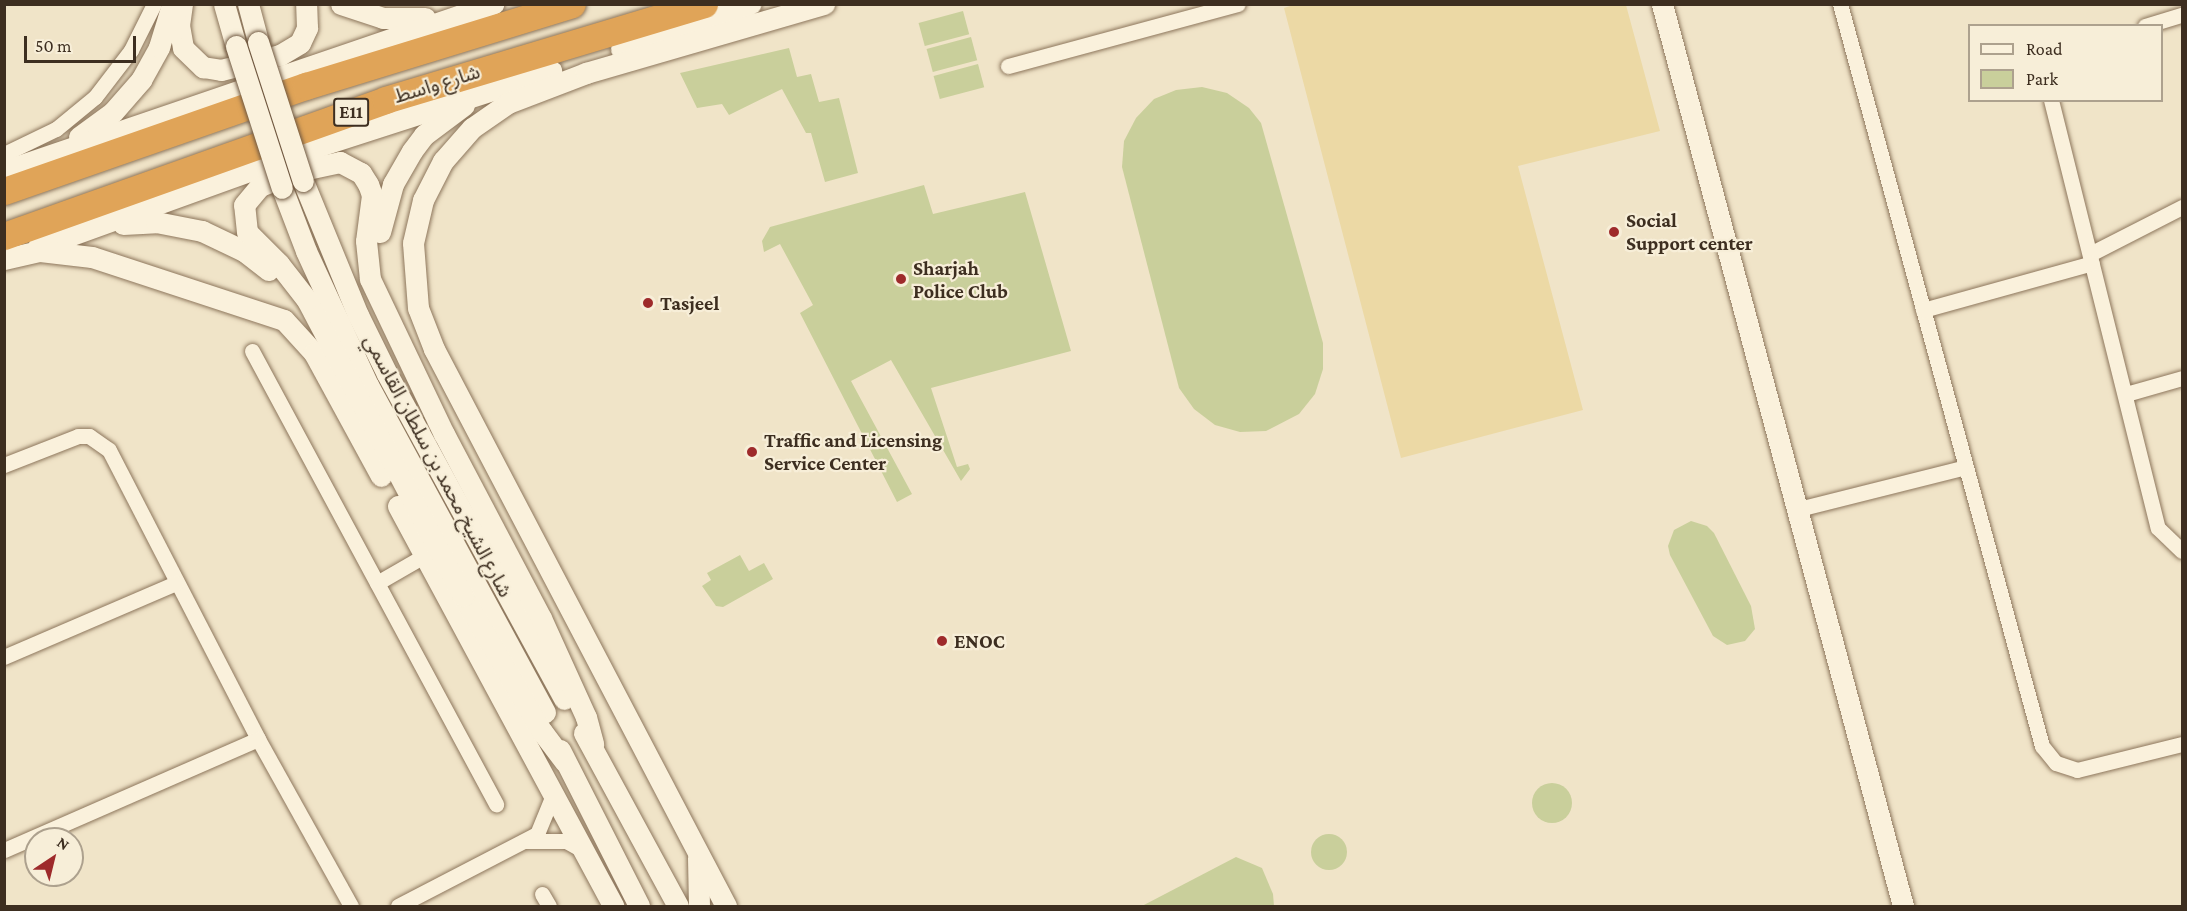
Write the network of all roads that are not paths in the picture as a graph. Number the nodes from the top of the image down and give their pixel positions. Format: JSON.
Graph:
{"nodes":[{"id":1,"x":154,"y":4,"type":"edge"},
{"id":2,"x":173,"y":4,"type":"edge"},
{"id":3,"x":183,"y":4,"type":"edge"},
{"id":4,"x":224,"y":4,"type":"edge"},
{"id":5,"x":248,"y":4,"type":"edge"},
{"id":6,"x":306,"y":4,"type":"edge"},
{"id":7,"x":341,"y":4,"type":"edge"},
{"id":8,"x":572,"y":4,"type":"edge"},
{"id":9,"x":704,"y":4,"type":"edge"},
{"id":10,"x":750,"y":4,"type":"edge"},
{"id":11,"x":824,"y":4,"type":"edge"},
{"id":12,"x":1238,"y":4,"type":"edge"},
{"id":13,"x":1662,"y":4,"type":"edge"},
{"id":14,"x":1840,"y":4,"type":"edge"},
{"id":15,"x":485,"y":7,"type":"edge"},
{"id":16,"x":2182,"y":15,"type":"edge"},
{"id":17,"x":2152,"y":24,"type":"edge"},
{"id":18,"x":593,"y":65,"type":"junction"},
{"id":19,"x":1008,"y":66,"type":"dead end"},
{"id":20,"x":485,"y":91,"type":"junction"},
{"id":21,"x":2052,"y":102,"type":"edge"},
{"id":22,"x":56,"y":153,"type":"junction"},
{"id":23,"x":4,"y":154,"type":"edge"},
{"id":24,"x":4,"y":171,"type":"edge"},
{"id":25,"x":4,"y":191,"type":"edge"},
{"id":26,"x":2182,"y":207,"type":"edge"},
{"id":27,"x":84,"y":230,"type":"junction"},
{"id":28,"x":9,"y":250,"type":"edge"},
{"id":29,"x":2091,"y":258,"type":"junction"},
{"id":30,"x":379,"y":298,"type":"junction"},
{"id":31,"x":1923,"y":310,"type":"junction"},
{"id":32,"x":322,"y":334,"type":"junction"},
{"id":33,"x":252,"y":351,"type":"dead end"},
{"id":34,"x":414,"y":373,"type":"junction"},
{"id":35,"x":2182,"y":378,"type":"edge"},
{"id":36,"x":454,"y":388,"type":"junction"},
{"id":37,"x":2126,"y":394,"type":"junction"},
{"id":38,"x":4,"y":465,"type":"edge"},
{"id":39,"x":1966,"y":467,"type":"junction"},
{"id":40,"x":1796,"y":510,"type":"junction"},
{"id":41,"x":423,"y":523,"type":"junction"},
{"id":42,"x":2182,"y":551,"type":"edge"},
{"id":43,"x":424,"y":556,"type":"junction"},
{"id":44,"x":176,"y":583,"type":"junction"},
{"id":45,"x":377,"y":583,"type":"junction"},
{"id":46,"x":4,"y":657,"type":"edge"},
{"id":47,"x":258,"y":739,"type":"junction"},
{"id":48,"x":593,"y":744,"type":"junction"},
{"id":49,"x":2182,"y":744,"type":"edge"},
{"id":50,"x":565,"y":762,"type":"junction"},
{"id":51,"x":553,"y":795,"type":"junction"},
{"id":52,"x":496,"y":804,"type":"dead end"},
{"id":53,"x":526,"y":841,"type":"junction"},
{"id":54,"x":4,"y":850,"type":"edge"},
{"id":55,"x":584,"y":851,"type":"junction"},
{"id":56,"x":698,"y":854,"type":"junction"},
{"id":57,"x":351,"y":906,"type":"edge"},
{"id":58,"x":398,"y":906,"type":"edge"},
{"id":59,"x":613,"y":906,"type":"edge"},
{"id":60,"x":639,"y":906,"type":"edge"},
{"id":61,"x":678,"y":906,"type":"edge"},
{"id":62,"x":699,"y":906,"type":"edge"},
{"id":63,"x":726,"y":906,"type":"edge"},
{"id":64,"x":1903,"y":906,"type":"edge"}],
"edges":[{"from":1,"to":23,"type":"street"},
{"from":2,"to":22,"type":"street"},
{"from":3,"to":6,"type":"street"},
{"from":4,"to":50,"type":"street","name":"شارع الشيخ محمد بن سلطان القاسمي","bridge":true},
{"from":5,"to":48,"type":"street","name":"شارع الشيخ محمد بن سلطان القاسمي","bridge":true},
{"from":7,"to":15,"type":"street"},
{"from":8,"to":25,"type":"highway","name":"شارع واسط","number":"E11"},
{"from":9,"to":28,"type":"highway","name":"شارع واسط","number":"E11"},
{"from":10,"to":18,"type":"street"},
{"from":11,"to":18,"type":"street"},
{"from":12,"to":19,"type":"street"},
{"from":13,"to":40,"type":"street"},
{"from":14,"to":31,"type":"street"},
{"from":15,"to":22,"type":"street"},
{"from":16,"to":17,"type":"street"},
{"from":18,"to":20,"type":"street"},
{"from":18,"to":36,"type":"street"},
{"from":20,"to":27,"type":"street"},
{"from":20,"to":30,"type":"street"},
{"from":21,"to":29,"type":"street"},
{"from":22,"to":24,"type":"street"},
{"from":26,"to":29,"type":"street"},
{"from":27,"to":28,"type":"street"},
{"from":27,"to":32,"type":"street"},
{"from":28,"to":43,"type":"street"},
{"from":29,"to":31,"type":"street"},
{"from":29,"to":37,"type":"street"},
{"from":30,"to":32,"type":"street"},
{"from":30,"to":34,"type":"street"},
{"from":31,"to":39,"type":"street"},
{"from":32,"to":41,"type":"street"},
{"from":33,"to":45,"type":"street"},
{"from":34,"to":36,"type":"street"},
{"from":34,"to":48,"type":"street"},
{"from":35,"to":37,"type":"street"},
{"from":36,"to":56,"type":"street"},
{"from":37,"to":42,"type":"street"},
{"from":38,"to":44,"type":"street"},
{"from":39,"to":40,"type":"street"},
{"from":39,"to":49,"type":"street"},
{"from":40,"to":64,"type":"street"},
{"from":41,"to":43,"type":"street"},
{"from":41,"to":50,"type":"street"},
{"from":43,"to":45,"type":"street"},
{"from":43,"to":51,"type":"street"},
{"from":44,"to":46,"type":"street"},
{"from":44,"to":47,"type":"street"},
{"from":45,"to":52,"type":"street"},
{"from":47,"to":54,"type":"street"},
{"from":47,"to":57,"type":"street"},
{"from":48,"to":61,"type":"street","name":"شارع الشيخ محمد بن سلطان القاسمي"},
{"from":50,"to":60,"type":"street","name":"شارع الشيخ محمد بن سلطان القاسمي"},
{"from":51,"to":53,"type":"street"},
{"from":51,"to":55,"type":"street"},
{"from":53,"to":55,"type":"street"},
{"from":53,"to":58,"type":"street"},
{"from":55,"to":59,"type":"street"},
{"from":56,"to":62,"type":"street"},
{"from":56,"to":63,"type":"street"}]}
